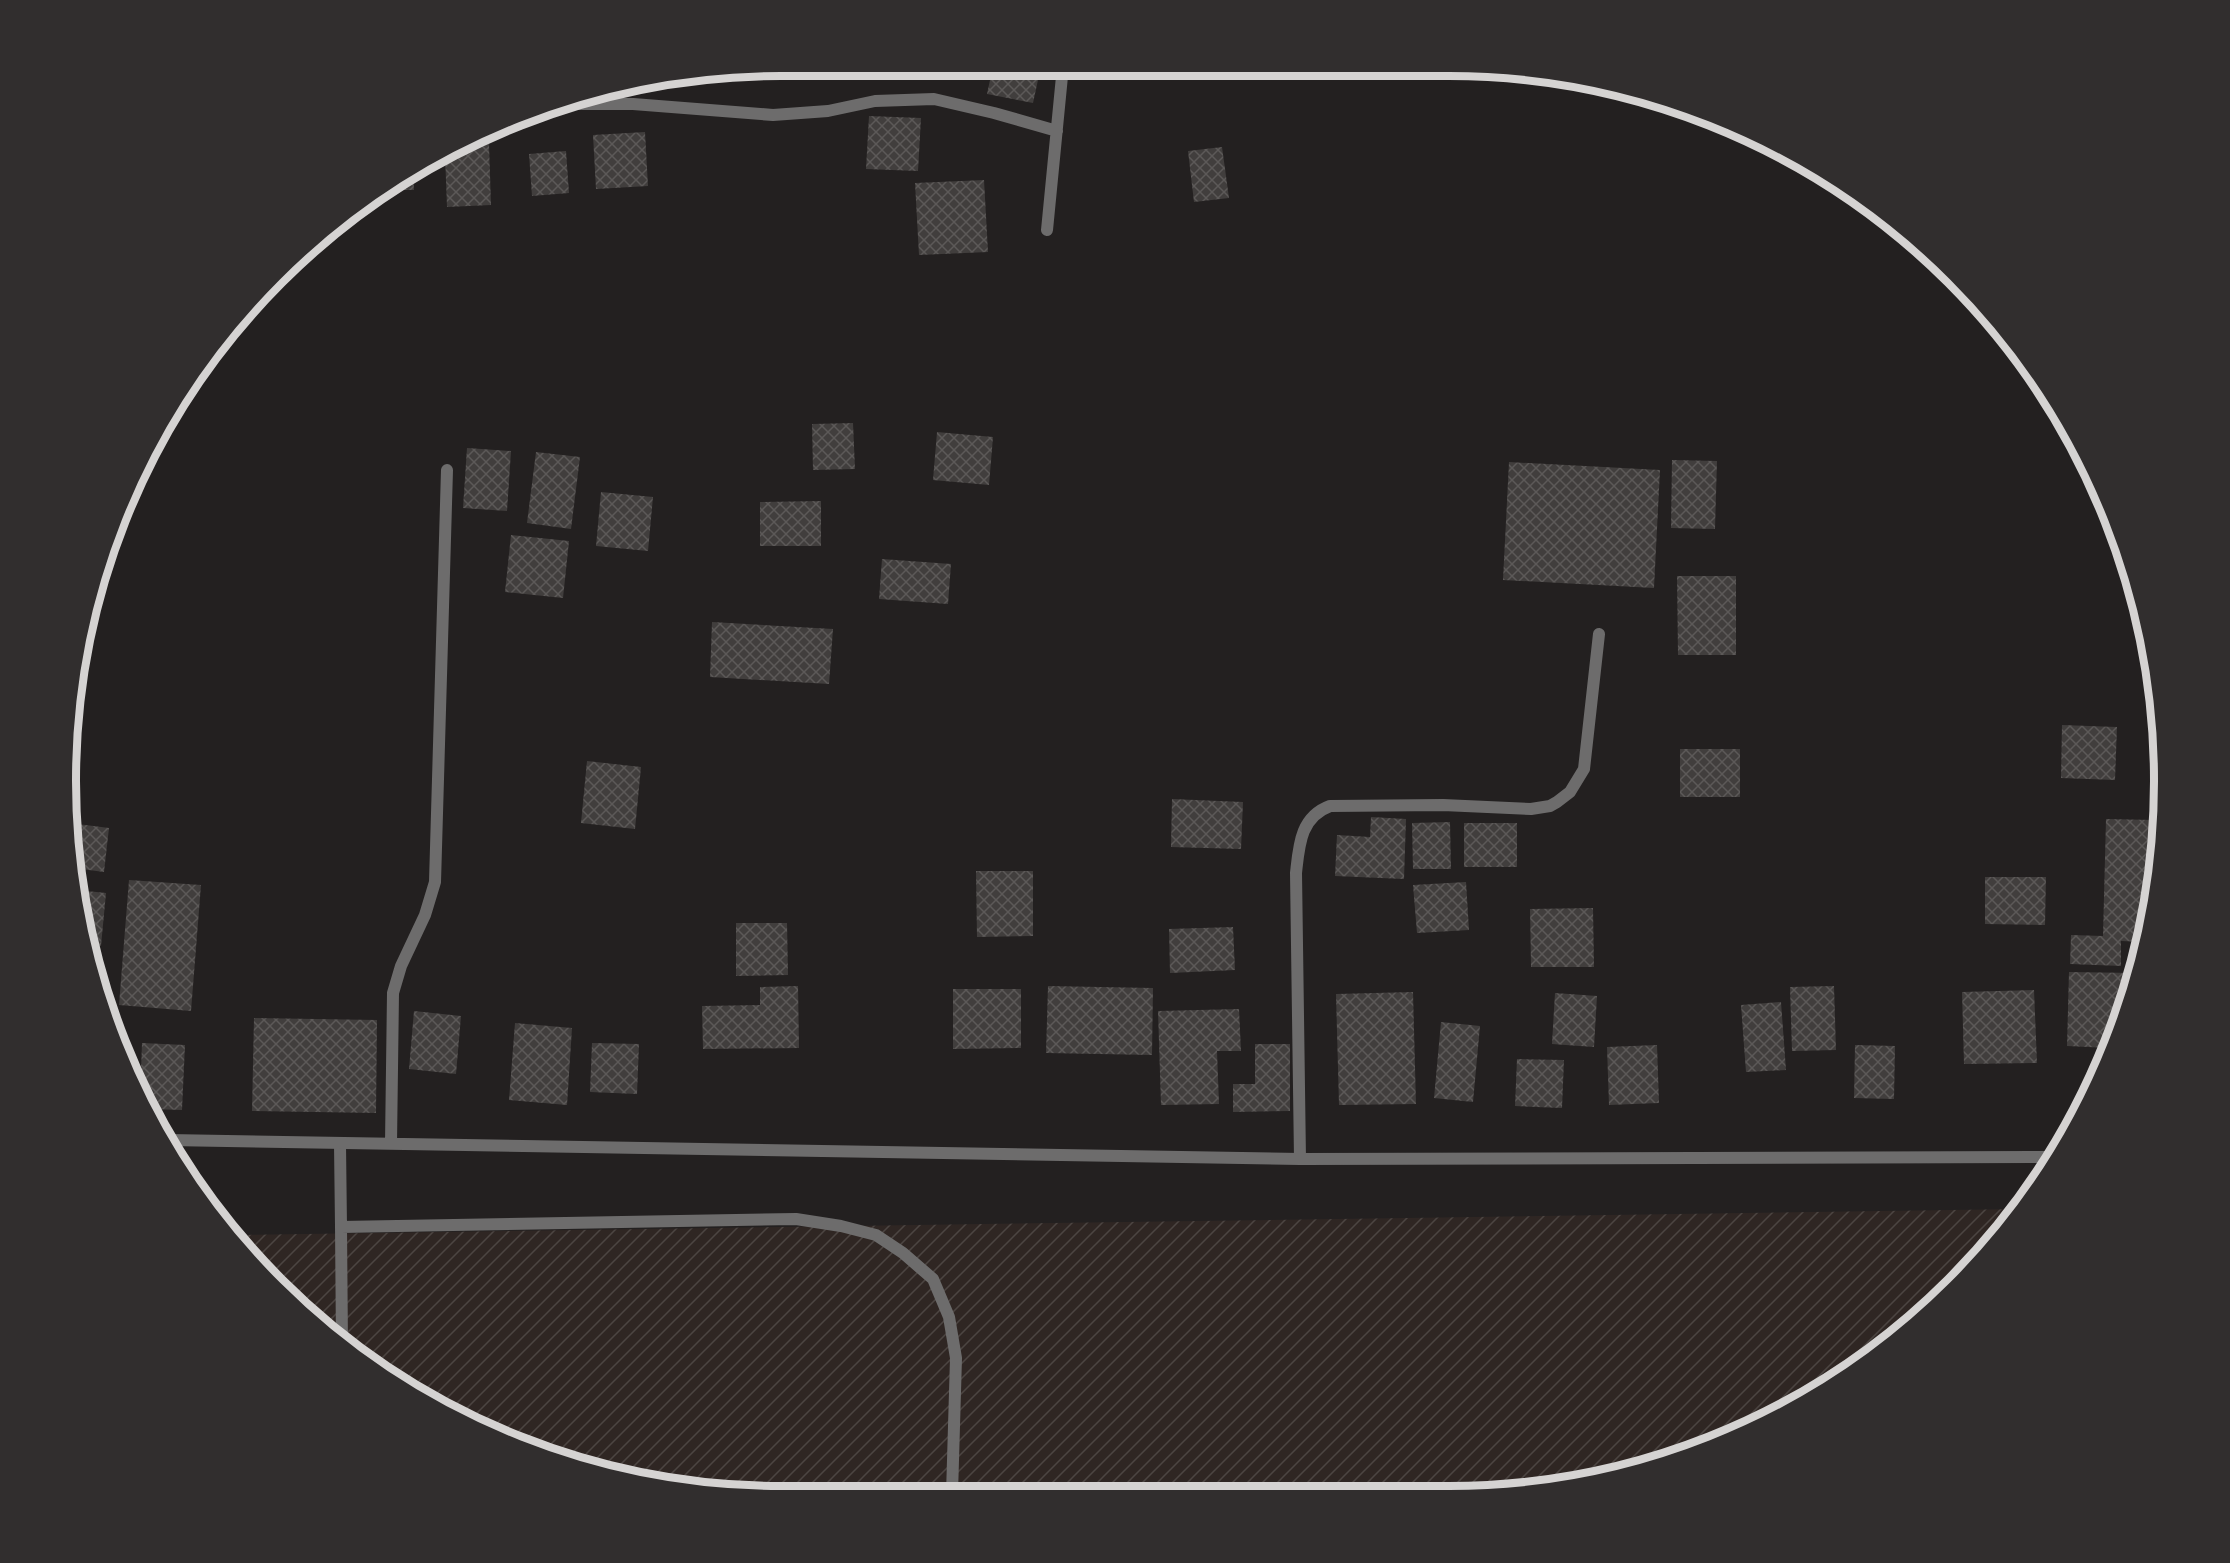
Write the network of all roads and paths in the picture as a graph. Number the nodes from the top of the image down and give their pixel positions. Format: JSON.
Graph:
{"nodes":[{"id":1,"x":1062,"y":76,"type":"edge"},
{"id":2,"x":587,"y":105,"type":"edge"},
{"id":3,"x":1057,"y":131,"type":"junction"},
{"id":4,"x":1047,"y":230,"type":"dead end"},
{"id":5,"x":447,"y":470,"type":"dead end"},
{"id":6,"x":1599,"y":634,"type":"dead end"},
{"id":7,"x":175,"y":1140,"type":"edge"},
{"id":8,"x":340,"y":1144,"type":"junction"},
{"id":9,"x":391,"y":1144,"type":"junction"},
{"id":10,"x":2045,"y":1157,"type":"edge"},
{"id":11,"x":1300,"y":1159,"type":"junction"},
{"id":12,"x":341,"y":1227,"type":"junction"},
{"id":13,"x":342,"y":1333,"type":"edge"},
{"id":14,"x":952,"y":1486,"type":"edge"}],
"edges":[{"from":1,"to":3,"type":"street"},
{"from":2,"to":3,"type":"street"},
{"from":3,"to":4,"type":"street"},
{"from":5,"to":9,"type":"street"},
{"from":6,"to":11,"type":"street"},
{"from":7,"to":8,"type":"street"},
{"from":8,"to":9,"type":"street"},
{"from":8,"to":12,"type":"street"},
{"from":9,"to":11,"type":"street"},
{"from":10,"to":11,"type":"street"},
{"from":12,"to":13,"type":"street"},
{"from":12,"to":14,"type":"street"}]}
